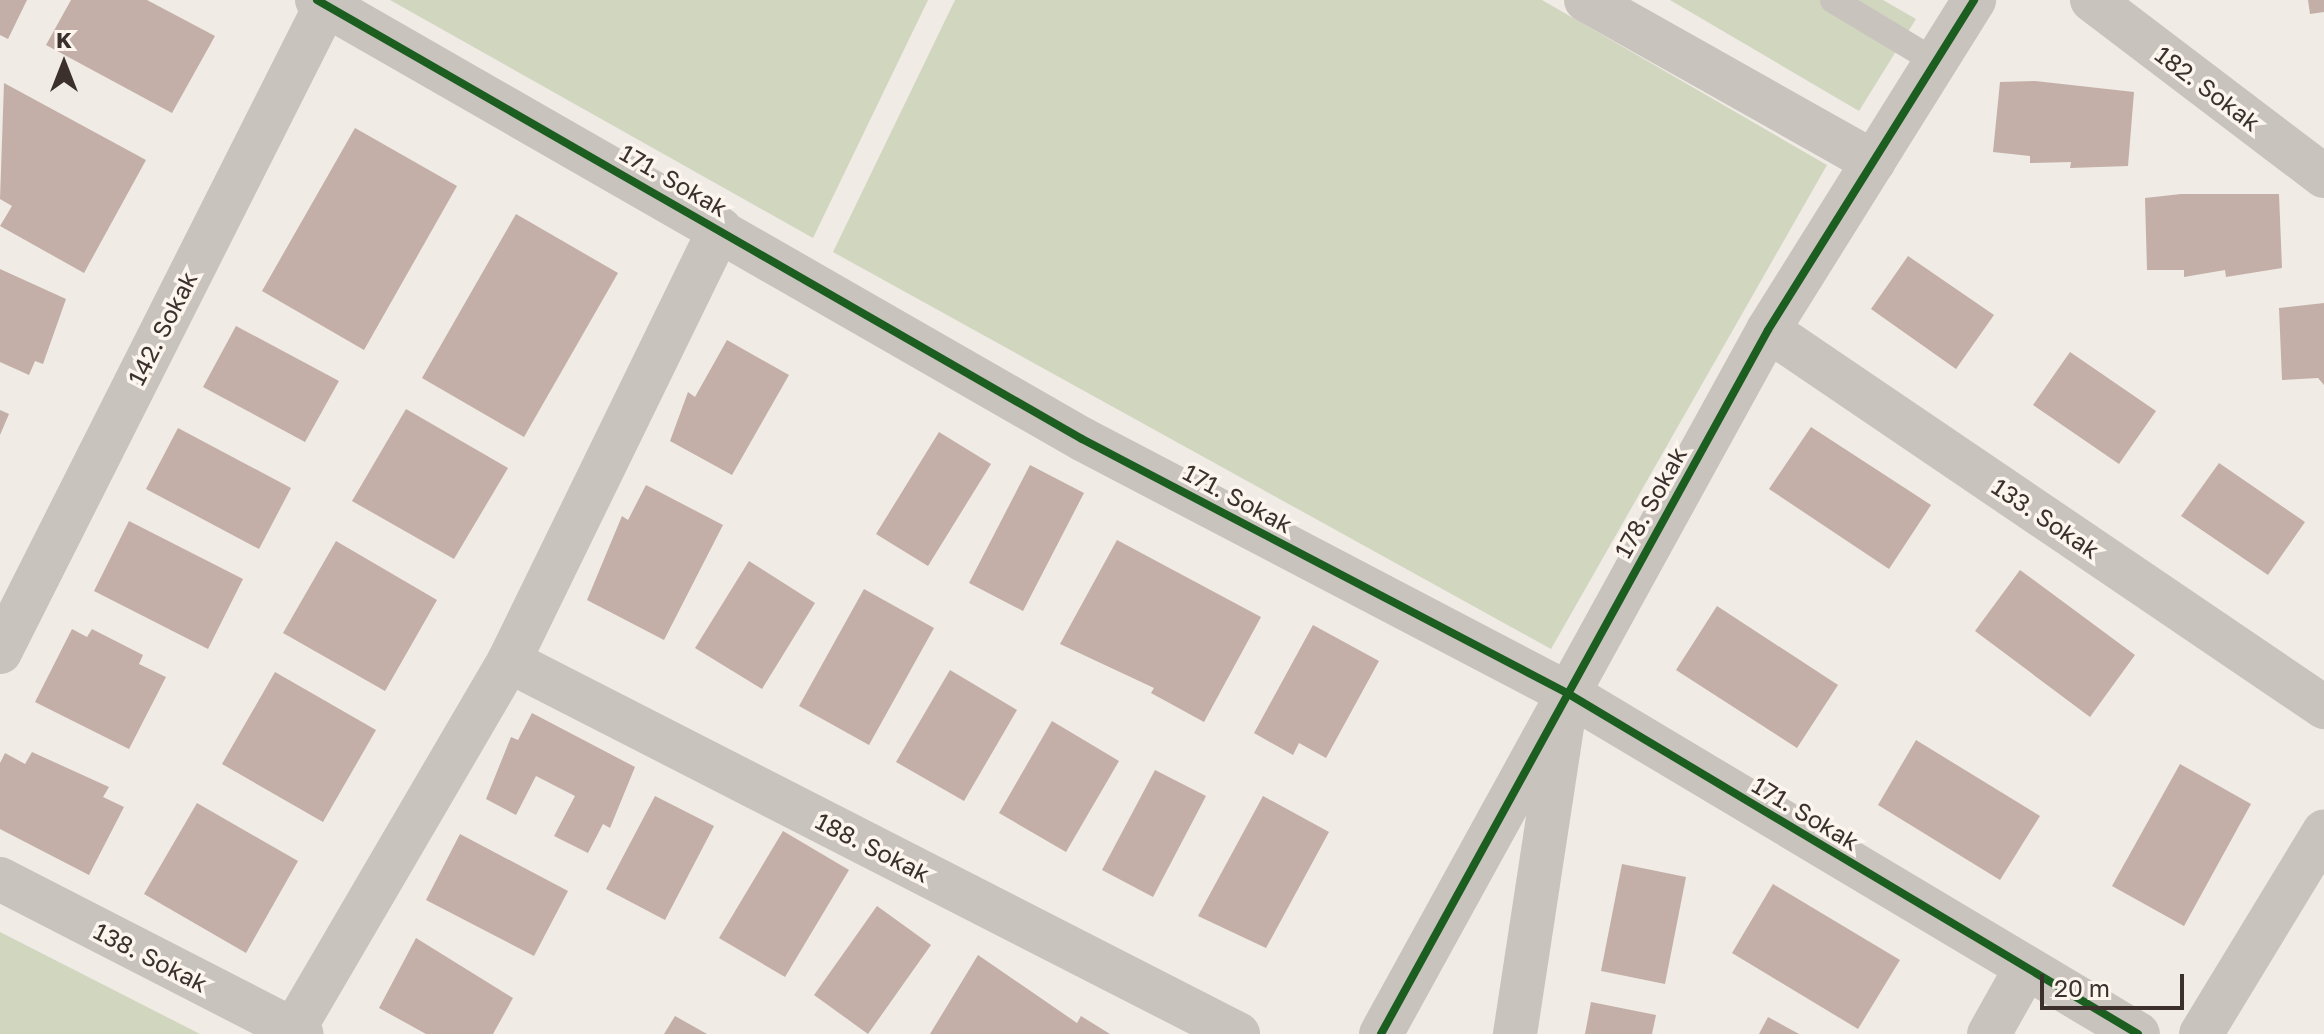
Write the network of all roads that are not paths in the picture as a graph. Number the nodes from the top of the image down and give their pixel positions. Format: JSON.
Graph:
{"nodes":[{"id":1,"x":1586,"y":0,"type":"edge"},
{"id":2,"x":1833,"y":0,"type":"edge"},
{"id":3,"x":1974,"y":0,"type":"edge"},
{"id":4,"x":2092,"y":0,"type":"edge"},
{"id":5,"x":322,"y":2,"type":"edge"},
{"id":6,"x":1936,"y":62,"type":"junction"},
{"id":7,"x":1874,"y":162,"type":"junction"},
{"id":8,"x":2324,"y":176,"type":"edge"},
{"id":9,"x":720,"y":229,"type":"junction"},
{"id":10,"x":1768,"y":330,"type":"junction"},
{"id":11,"x":0,"y":652,"type":"edge"},
{"id":12,"x":509,"y":661,"type":"junction"},
{"id":13,"x":1567,"y":693,"type":"junction"},
{"id":14,"x":2324,"y":707,"type":"edge"},
{"id":15,"x":2324,"y":832,"type":"edge"},
{"id":16,"x":0,"y":879,"type":"edge"},
{"id":17,"x":2026,"y":968,"type":"junction"},
{"id":18,"x":295,"y":1033,"type":"edge"},
{"id":19,"x":1238,"y":1034,"type":"edge"},
{"id":20,"x":1381,"y":1034,"type":"edge"},
{"id":21,"x":1515,"y":1034,"type":"edge"},
{"id":22,"x":1989,"y":1034,"type":"edge"},
{"id":23,"x":2138,"y":1034,"type":"edge"},
{"id":24,"x":2201,"y":1034,"type":"edge"}],
"edges":[{"from":1,"to":7,"type":"street"},
{"from":2,"to":6,"type":"lane"},
{"from":3,"to":6,"type":"street","name":"178. Sokak"},
{"from":4,"to":8,"type":"street","name":"182. Sokak"},
{"from":5,"to":9,"type":"street","name":"171. Sokak"},
{"from":5,"to":11,"type":"street","name":"142. Sokak"},
{"from":6,"to":7,"type":"street","name":"178. Sokak"},
{"from":7,"to":10,"type":"street","name":"178. Sokak"},
{"from":9,"to":12,"type":"street"},
{"from":9,"to":13,"type":"street","name":"171. Sokak"},
{"from":10,"to":13,"type":"street","name":"178. Sokak"},
{"from":10,"to":14,"type":"street","name":"133. Sokak"},
{"from":12,"to":18,"type":"street"},
{"from":12,"to":19,"type":"street","name":"188. Sokak"},
{"from":13,"to":17,"type":"street","name":"171. Sokak"},
{"from":13,"to":20,"type":"street","name":"178. Sokak"},
{"from":13,"to":21,"type":"street"},
{"from":15,"to":24,"type":"street"},
{"from":16,"to":18,"type":"street","name":"138. Sokak"},
{"from":17,"to":22,"type":"street"},
{"from":17,"to":23,"type":"street","name":"171. Sokak"}]}
